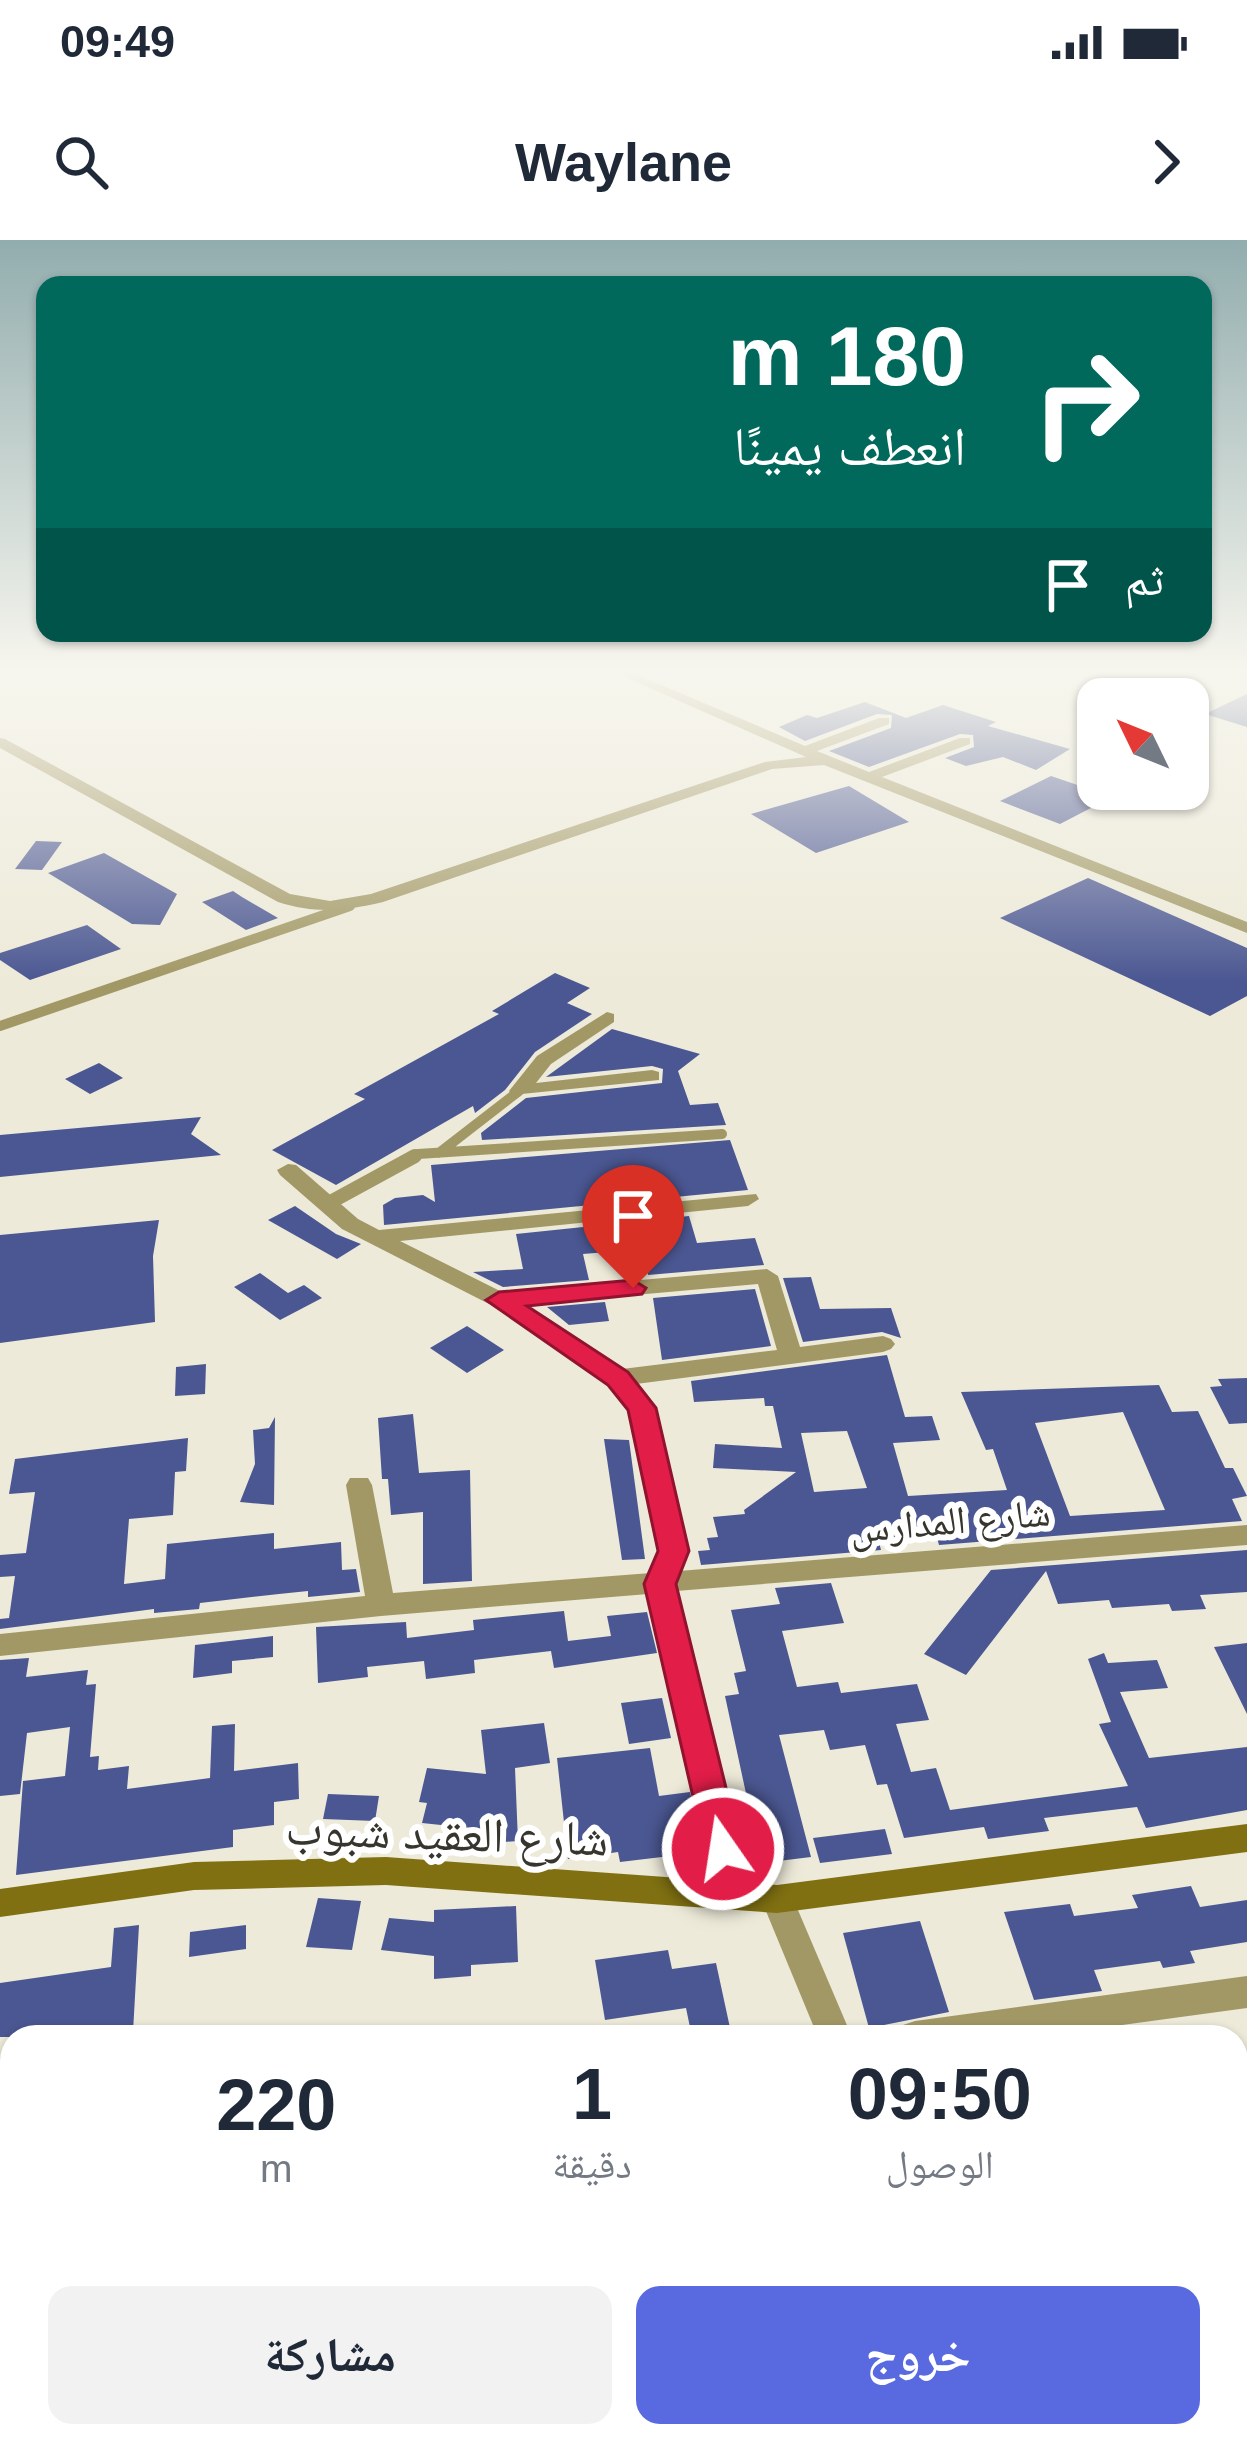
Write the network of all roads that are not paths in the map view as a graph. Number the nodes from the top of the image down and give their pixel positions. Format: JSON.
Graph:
{"nodes":[{"id":1,"x":62,"y":776,"type":"edge"},
{"id":2,"x":737,"y":776,"type":"edge"},
{"id":3,"x":868,"y":777,"type":"edge"},
{"id":4,"x":350,"y":906,"type":"junction"},
{"id":5,"x":1247,"y":928,"type":"edge"},
{"id":6,"x":608,"y":1018,"type":"dead end"},
{"id":7,"x":0,"y":1026,"type":"edge"},
{"id":8,"x":652,"y":1076,"type":"dead end"},
{"id":9,"x":519,"y":1091,"type":"junction"},
{"id":10,"x":722,"y":1134,"type":"dead end"},
{"id":11,"x":439,"y":1153,"type":"junction"},
{"id":12,"x":288,"y":1170,"type":"dead end"},
{"id":13,"x":748,"y":1199,"type":"dead end"},
{"id":14,"x":327,"y":1204,"type":"junction"},
{"id":15,"x":381,"y":1236,"type":"junction"},
{"id":16,"x":499,"y":1300,"type":"junction"},
{"id":17,"x":884,"y":1344,"type":"dead end"},
{"id":18,"x":790,"y":1353,"type":"junction"},
{"id":19,"x":618,"y":1378,"type":"junction"},
{"id":20,"x":359,"y":1485,"type":"dead end"},
{"id":21,"x":1247,"y":1534,"type":"edge"},
{"id":22,"x":660,"y":1584,"type":"junction"},
{"id":23,"x":381,"y":1605,"type":"junction"},
{"id":24,"x":0,"y":1645,"type":"edge"},
{"id":25,"x":1247,"y":1838,"type":"edge"},
{"id":26,"x":734,"y":1893,"type":"junction"},
{"id":27,"x":777,"y":1899,"type":"junction"},
{"id":28,"x":0,"y":1903,"type":"edge"},
{"id":29,"x":1247,"y":1992,"type":"edge"},
{"id":30,"x":830,"y":2025,"type":"edge"},
{"id":31,"x":1004,"y":2025,"type":"edge"}],
"edges":[{"from":1,"to":4,"type":"street"},
{"from":2,"to":4,"type":"street"},
{"from":3,"to":5,"type":"street"},
{"from":4,"to":7,"type":"lane"},
{"from":6,"to":9,"type":"street"},
{"from":8,"to":9,"type":"street"},
{"from":9,"to":11,"type":"lane"},
{"from":10,"to":11,"type":"lane"},
{"from":11,"to":14,"type":"lane"},
{"from":12,"to":14,"type":"street"},
{"from":13,"to":15,"type":"street"},
{"from":14,"to":15,"type":"street"},
{"from":15,"to":16,"type":"street"},
{"from":16,"to":18,"type":"street"},
{"from":16,"to":19,"type":"street"},
{"from":17,"to":18,"type":"street"},
{"from":18,"to":19,"type":"street"},
{"from":19,"to":22,"type":"street"},
{"from":20,"to":23,"type":"street"},
{"from":21,"to":22,"type":"street","name":"شارع المدارس"},
{"from":22,"to":23,"type":"street","name":"شارع المدارس"},
{"from":22,"to":26,"type":"street"},
{"from":23,"to":24,"type":"street","name":"شارع المدارس"},
{"from":25,"to":27,"type":"main road","name":"شارع العقيد شبوب"},
{"from":26,"to":27,"type":"main road","name":"شارع العقيد شبوب"},
{"from":26,"to":28,"type":"main road","name":"شارع العقيد شبوب"},
{"from":27,"to":30,"type":"street"},
{"from":29,"to":31,"type":"street"}]}
